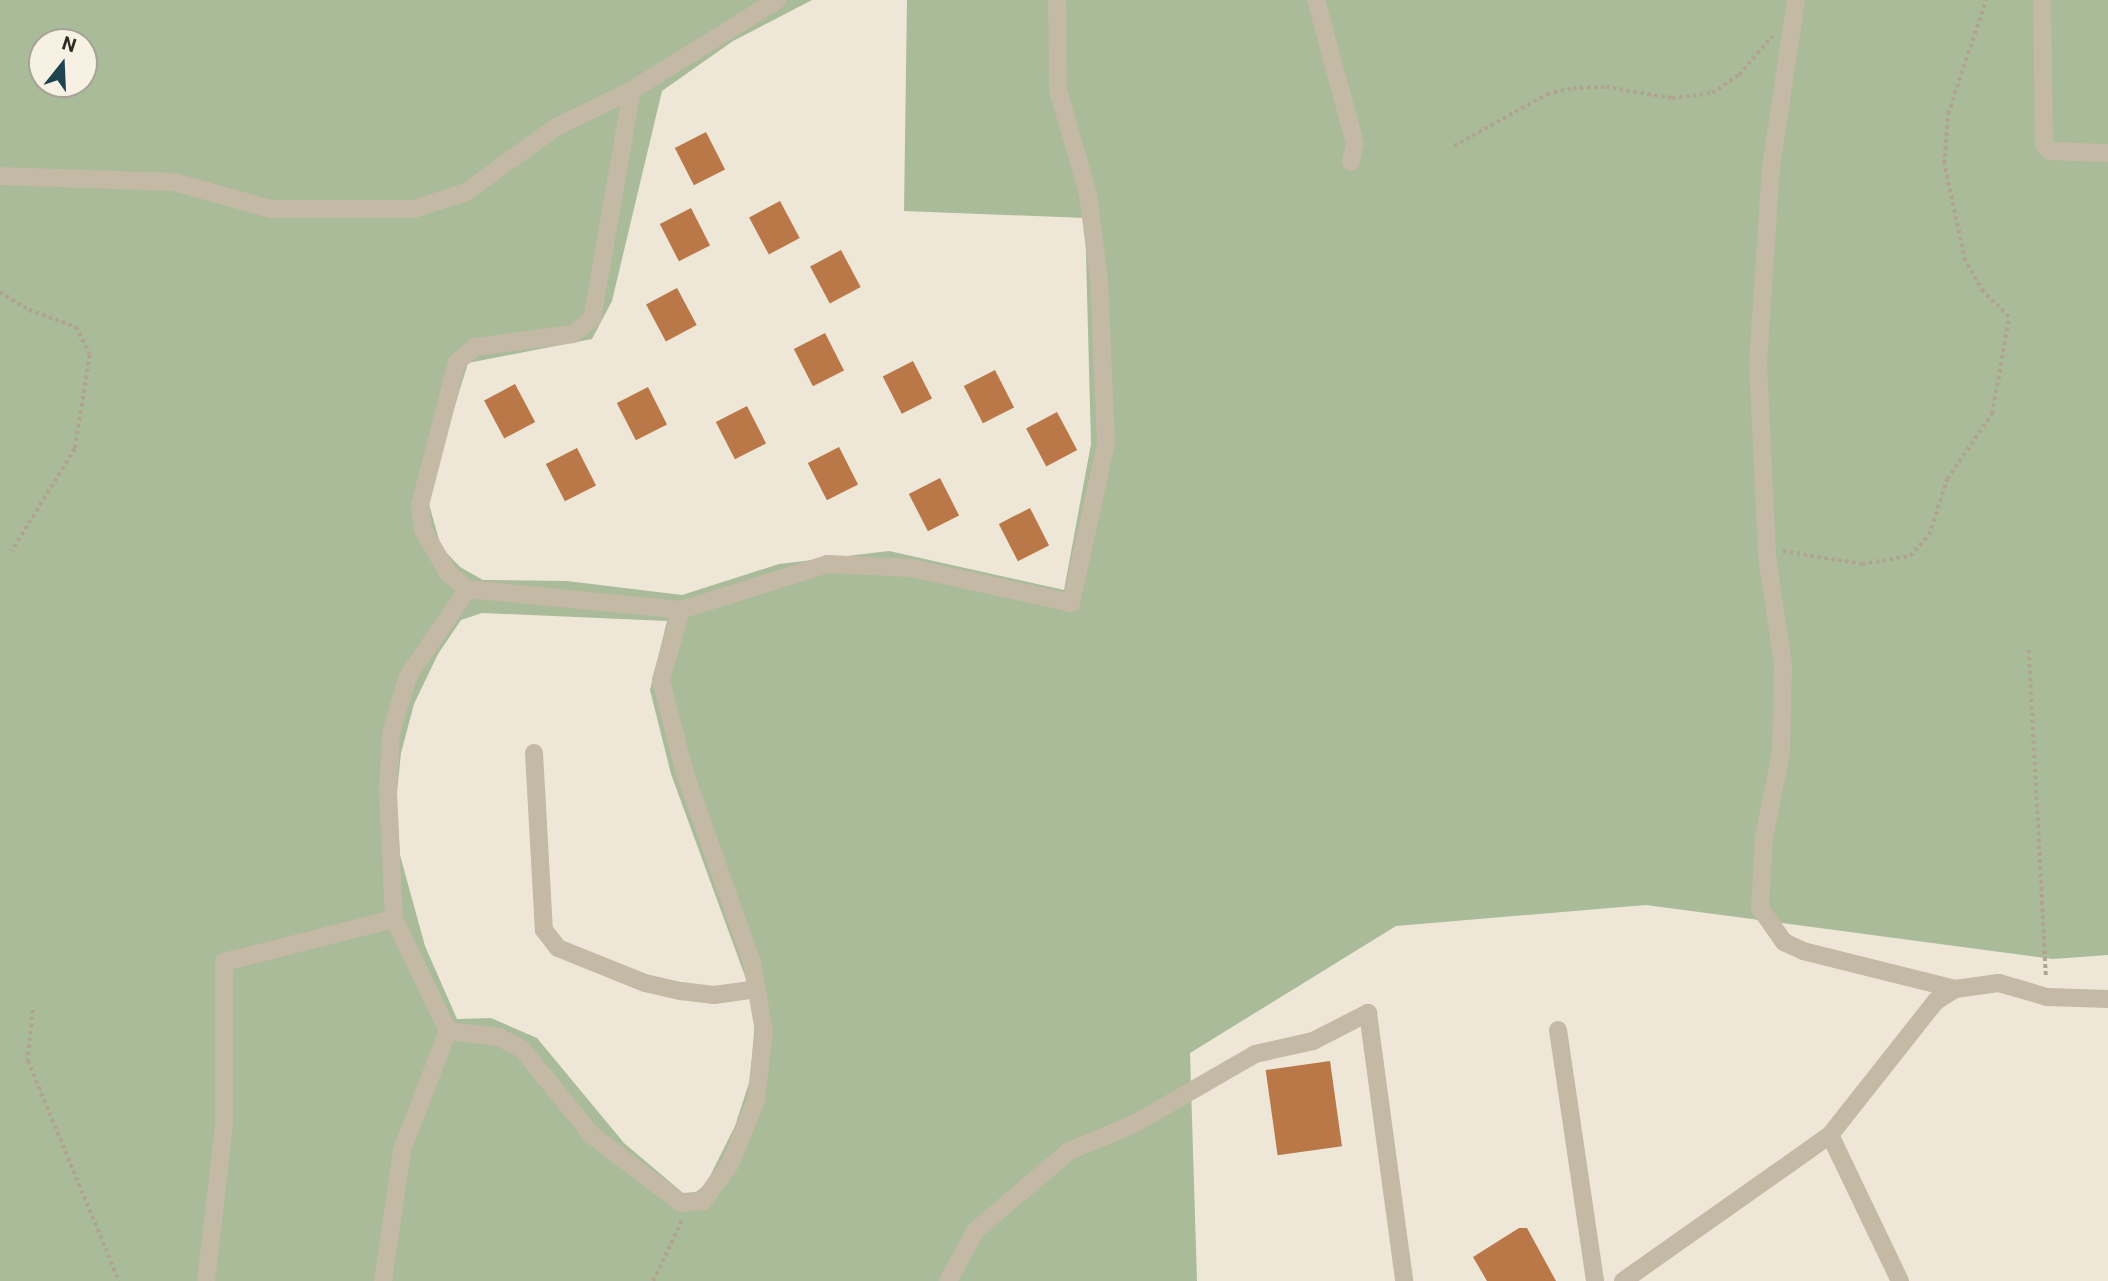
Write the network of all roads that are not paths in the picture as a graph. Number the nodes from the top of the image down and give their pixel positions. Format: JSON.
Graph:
{"nodes":[{"id":1,"x":777,"y":0,"type":"edge"},
{"id":2,"x":1057,"y":0,"type":"edge"},
{"id":3,"x":1316,"y":0,"type":"edge"},
{"id":4,"x":2042,"y":0,"type":"edge"},
{"id":5,"x":1795,"y":6,"type":"edge"},
{"id":6,"x":632,"y":90,"type":"junction"},
{"id":7,"x":2108,"y":153,"type":"edge"},
{"id":8,"x":1351,"y":162,"type":"dead end"},
{"id":9,"x":0,"y":176,"type":"edge"},
{"id":10,"x":468,"y":589,"type":"junction"},
{"id":11,"x":681,"y":610,"type":"junction"},
{"id":12,"x":534,"y":752,"type":"dead end"},
{"id":13,"x":394,"y":919,"type":"junction"},
{"id":14,"x":757,"y":989,"type":"junction"},
{"id":15,"x":1955,"y":989,"type":"junction"},
{"id":16,"x":2108,"y":999,"type":"edge"},
{"id":17,"x":1558,"y":1030,"type":"dead end"},
{"id":18,"x":448,"y":1031,"type":"junction"},
{"id":19,"x":1830,"y":1135,"type":"junction"},
{"id":20,"x":1895,"y":1279,"type":"edge"},
{"id":21,"x":206,"y":1281,"type":"edge"},
{"id":22,"x":383,"y":1281,"type":"edge"},
{"id":23,"x":948,"y":1281,"type":"edge"},
{"id":24,"x":1404,"y":1281,"type":"edge"},
{"id":25,"x":1595,"y":1281,"type":"edge"},
{"id":26,"x":1623,"y":1281,"type":"edge"}],
"edges":[{"from":1,"to":6,"type":"street"},
{"from":2,"to":11,"type":"street"},
{"from":3,"to":8,"type":"street"},
{"from":4,"to":7,"type":"street"},
{"from":5,"to":15,"type":"street"},
{"from":6,"to":9,"type":"street"},
{"from":6,"to":10,"type":"street"},
{"from":10,"to":11,"type":"street"},
{"from":10,"to":13,"type":"street"},
{"from":11,"to":14,"type":"street"},
{"from":12,"to":14,"type":"street"},
{"from":13,"to":18,"type":"street"},
{"from":13,"to":21,"type":"street"},
{"from":14,"to":18,"type":"street"},
{"from":15,"to":16,"type":"street"},
{"from":15,"to":19,"type":"street"},
{"from":17,"to":25,"type":"street"},
{"from":18,"to":22,"type":"street"},
{"from":19,"to":20,"type":"street"},
{"from":19,"to":26,"type":"street"},
{"from":23,"to":24,"type":"street"}]}
